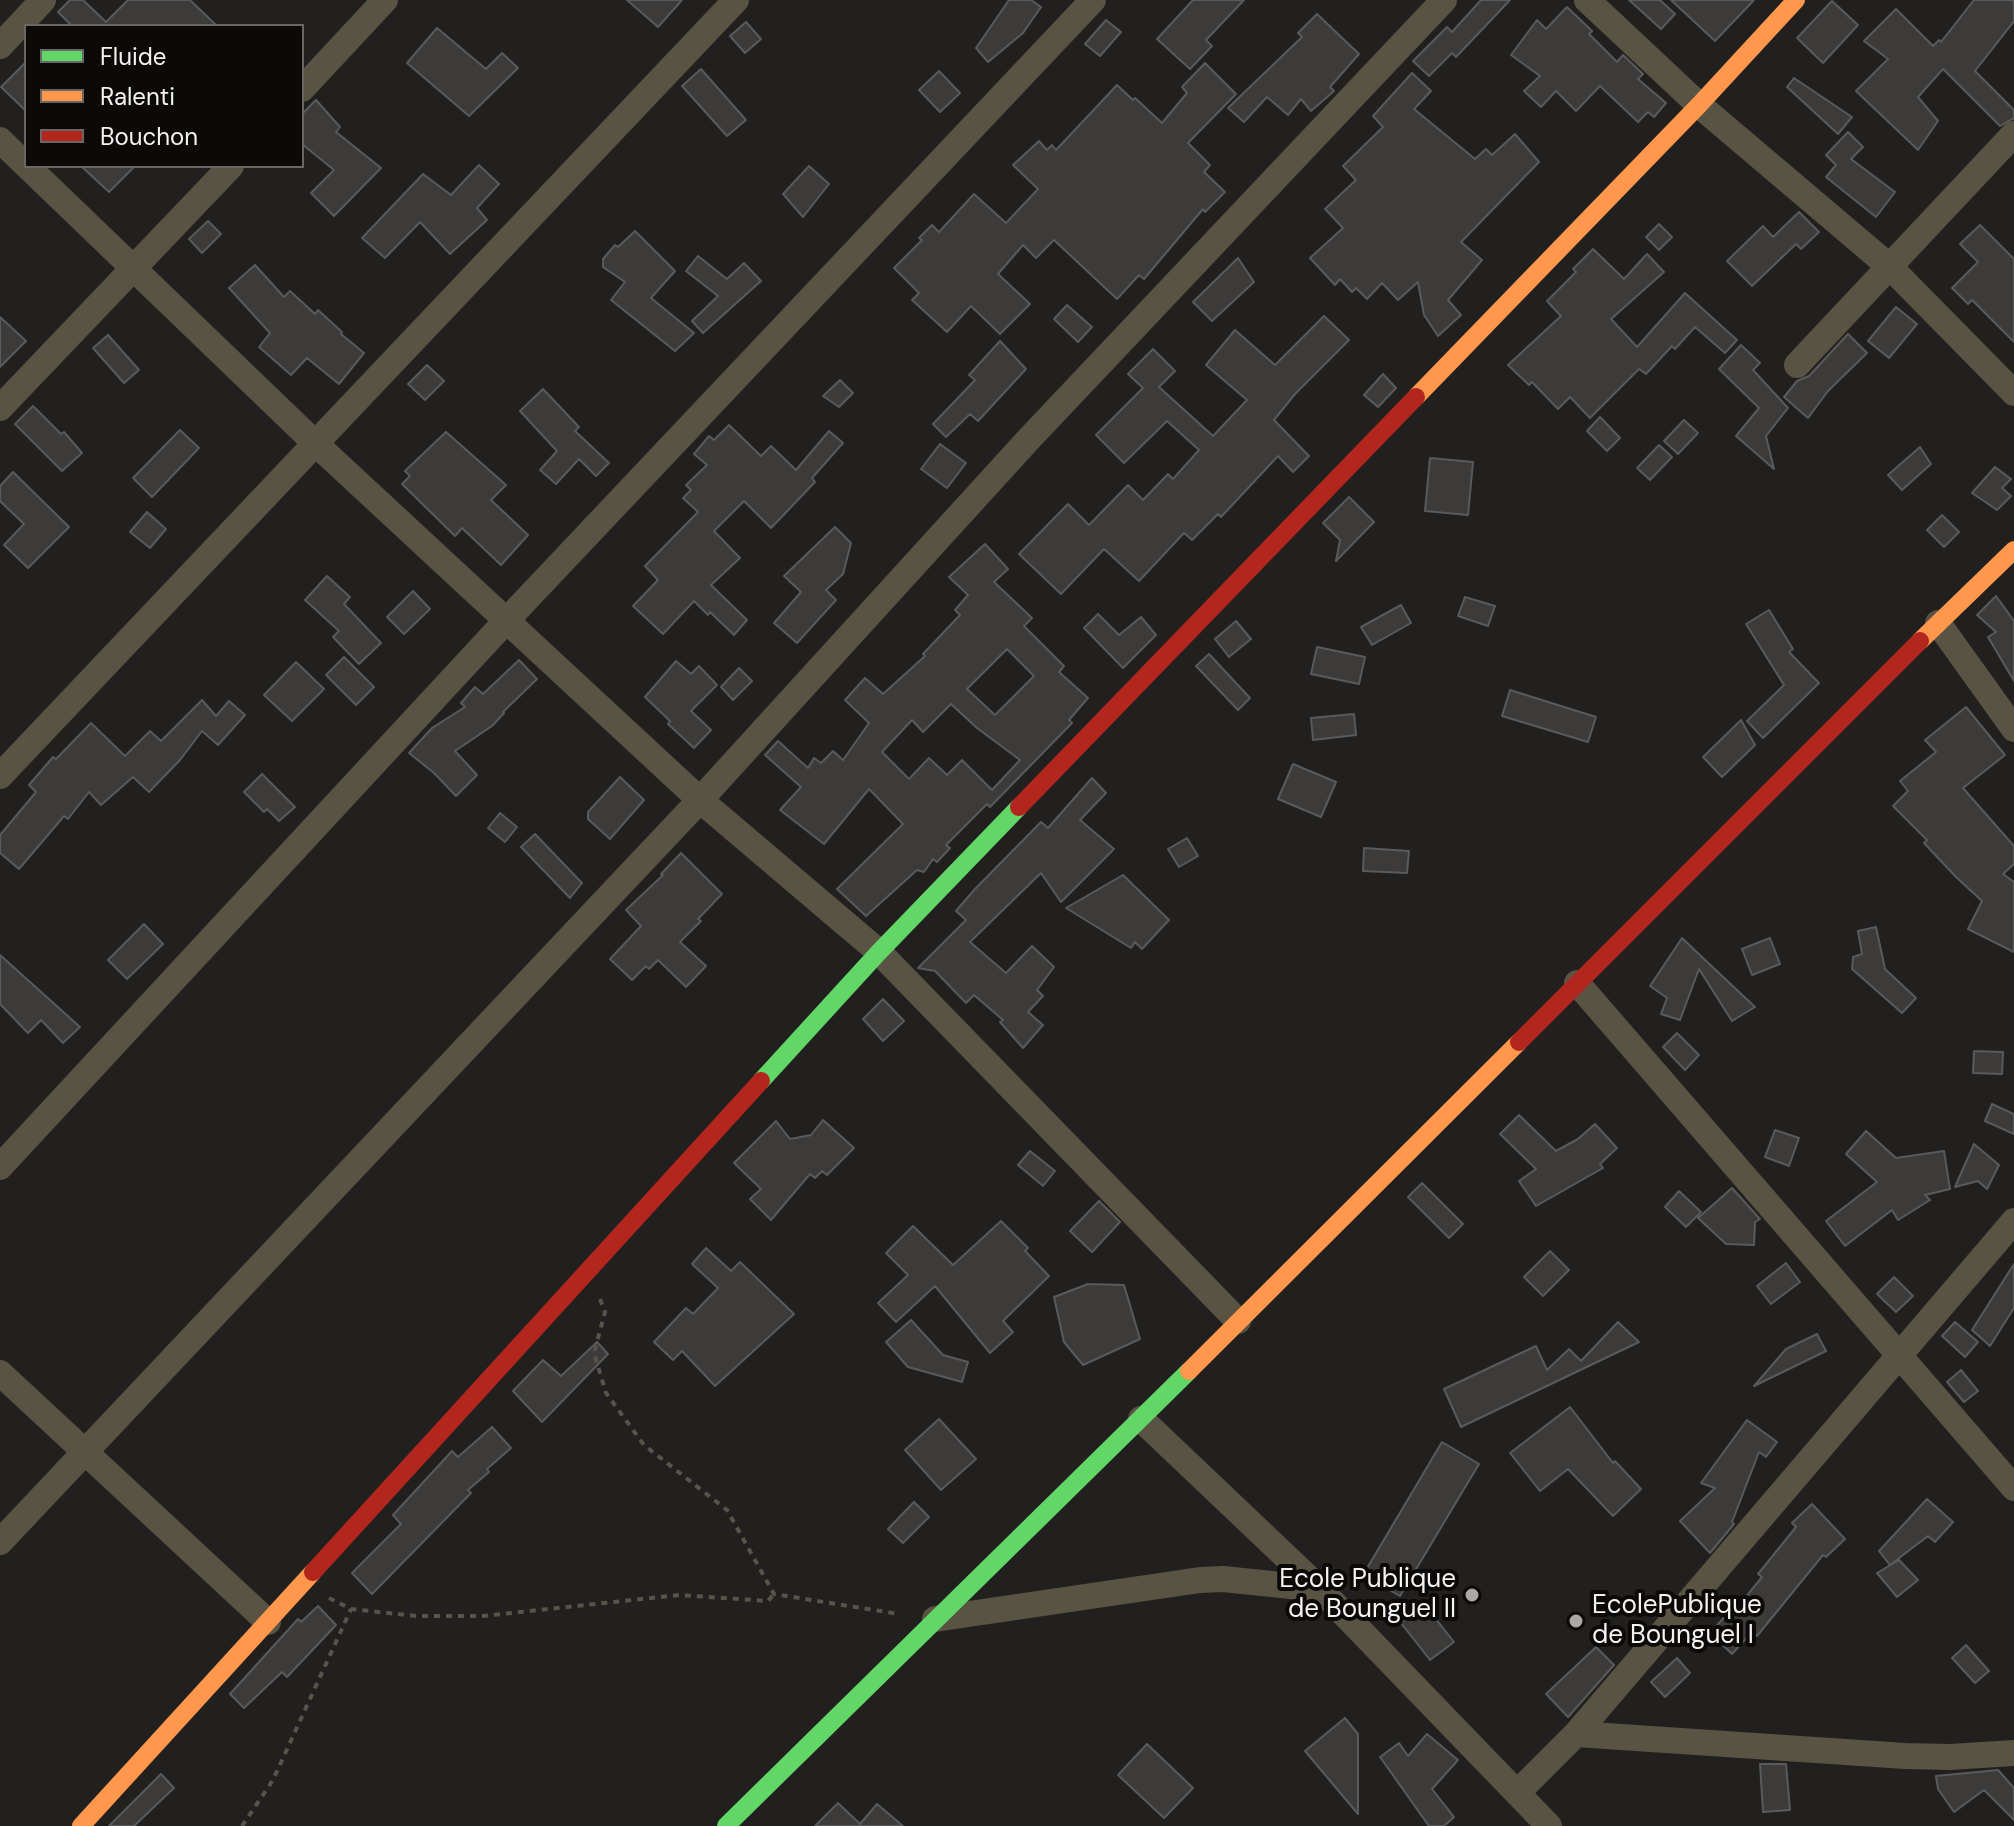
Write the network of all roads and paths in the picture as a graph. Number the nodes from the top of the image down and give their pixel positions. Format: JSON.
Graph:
{"nodes":[{"id":1,"x":43,"y":0,"type":"edge"},
{"id":2,"x":385,"y":0,"type":"edge"},
{"id":3,"x":736,"y":0,"type":"edge"},
{"id":4,"x":1093,"y":0,"type":"edge"},
{"id":5,"x":1444,"y":0,"type":"edge"},
{"id":6,"x":1587,"y":0,"type":"edge"},
{"id":7,"x":1796,"y":0,"type":"edge"},
{"id":8,"x":0,"y":46,"type":"edge"},
{"id":9,"x":304,"y":87,"type":"edge"},
{"id":10,"x":1699,"y":105,"type":"junction"},
{"id":11,"x":2014,"y":134,"type":"edge"},
{"id":12,"x":0,"y":140,"type":"edge"},
{"id":13,"x":24,"y":163,"type":"edge"},
{"id":14,"x":29,"y":168,"type":"edge"},
{"id":15,"x":229,"y":168,"type":"edge"},
{"id":16,"x":1890,"y":267,"type":"junction"},
{"id":17,"x":135,"y":269,"type":"junction"},
{"id":18,"x":1797,"y":365,"type":"dead end"},
{"id":19,"x":2014,"y":393,"type":"edge"},
{"id":20,"x":0,"y":408,"type":"edge"},
{"id":21,"x":316,"y":444,"type":"junction"},
{"id":22,"x":2014,"y":550,"type":"edge"},
{"id":23,"x":506,"y":621,"type":"junction"},
{"id":24,"x":1938,"y":623,"type":"junction"},
{"id":25,"x":2014,"y":729,"type":"edge"},
{"id":26,"x":0,"y":776,"type":"edge"},
{"id":27,"x":700,"y":800,"type":"junction"},
{"id":28,"x":879,"y":952,"type":"junction"},
{"id":29,"x":1577,"y":983,"type":"junction"},
{"id":30,"x":0,"y":1167,"type":"edge"},
{"id":31,"x":2014,"y":1221,"type":"edge"},
{"id":32,"x":589,"y":1270,"type":"junction"},
{"id":33,"x":1238,"y":1321,"type":"junction"},
{"id":34,"x":1899,"y":1354,"type":"junction"},
{"id":35,"x":0,"y":1373,"type":"edge"},
{"id":36,"x":1141,"y":1419,"type":"junction"},
{"id":37,"x":85,"y":1452,"type":"junction"},
{"id":38,"x":2014,"y":1488,"type":"edge"},
{"id":39,"x":0,"y":1542,"type":"edge"},
{"id":40,"x":302,"y":1585,"type":"junction"},
{"id":41,"x":1320,"y":1589,"type":"junction"},
{"id":42,"x":774,"y":1594,"type":"junction"},
{"id":43,"x":351,"y":1609,"type":"junction"},
{"id":44,"x":935,"y":1619,"type":"junction"},
{"id":45,"x":268,"y":1622,"type":"junction"},
{"id":46,"x":1576,"y":1734,"type":"junction"},
{"id":47,"x":2014,"y":1753,"type":"edge"},
{"id":48,"x":1517,"y":1793,"type":"junction"},
{"id":49,"x":81,"y":1826,"type":"edge"},
{"id":50,"x":242,"y":1826,"type":"edge"},
{"id":51,"x":726,"y":1826,"type":"edge"},
{"id":52,"x":1549,"y":1826,"type":"edge"}],
"edges":[{"from":1,"to":8,"type":"street"},
{"from":2,"to":9,"type":"street"},
{"from":3,"to":21,"type":"street"},
{"from":4,"to":23,"type":"street"},
{"from":5,"to":27,"type":"street"},
{"from":6,"to":10,"type":"street"},
{"from":7,"to":10,"type":"street"},
{"from":10,"to":16,"type":"street"},
{"from":10,"to":28,"type":"street"},
{"from":11,"to":16,"type":"street"},
{"from":12,"to":13,"type":"street"},
{"from":14,"to":17,"type":"street"},
{"from":15,"to":17,"type":"street"},
{"from":16,"to":18,"type":"street"},
{"from":16,"to":19,"type":"street"},
{"from":17,"to":20,"type":"street"},
{"from":17,"to":21,"type":"street"},
{"from":21,"to":23,"type":"street"},
{"from":21,"to":26,"type":"street"},
{"from":22,"to":24,"type":"street"},
{"from":23,"to":27,"type":"street"},
{"from":23,"to":30,"type":"street"},
{"from":24,"to":25,"type":"street"},
{"from":24,"to":29,"type":"street"},
{"from":27,"to":28,"type":"street"},
{"from":27,"to":37,"type":"street"},
{"from":28,"to":32,"type":"street"},
{"from":28,"to":33,"type":"street"},
{"from":29,"to":33,"type":"street"},
{"from":29,"to":34,"type":"street"},
{"from":31,"to":34,"type":"street"},
{"from":32,"to":40,"type":"street"},
{"from":32,"to":42,"type":"path"},
{"from":33,"to":36,"type":"street"},
{"from":34,"to":38,"type":"street"},
{"from":34,"to":46,"type":"street"},
{"from":35,"to":37,"type":"street"},
{"from":36,"to":41,"type":"street"},
{"from":36,"to":44,"type":"street"},
{"from":37,"to":39,"type":"street"},
{"from":37,"to":45,"type":"street"},
{"from":40,"to":43,"type":"path"},
{"from":40,"to":45,"type":"street"},
{"from":41,"to":44,"type":"street"},
{"from":41,"to":48,"type":"street"},
{"from":42,"to":43,"type":"path"},
{"from":42,"to":44,"type":"path"},
{"from":43,"to":50,"type":"path"},
{"from":44,"to":51,"type":"street"},
{"from":45,"to":49,"type":"street"},
{"from":46,"to":47,"type":"street"},
{"from":46,"to":48,"type":"street"},
{"from":48,"to":52,"type":"street"}]}
